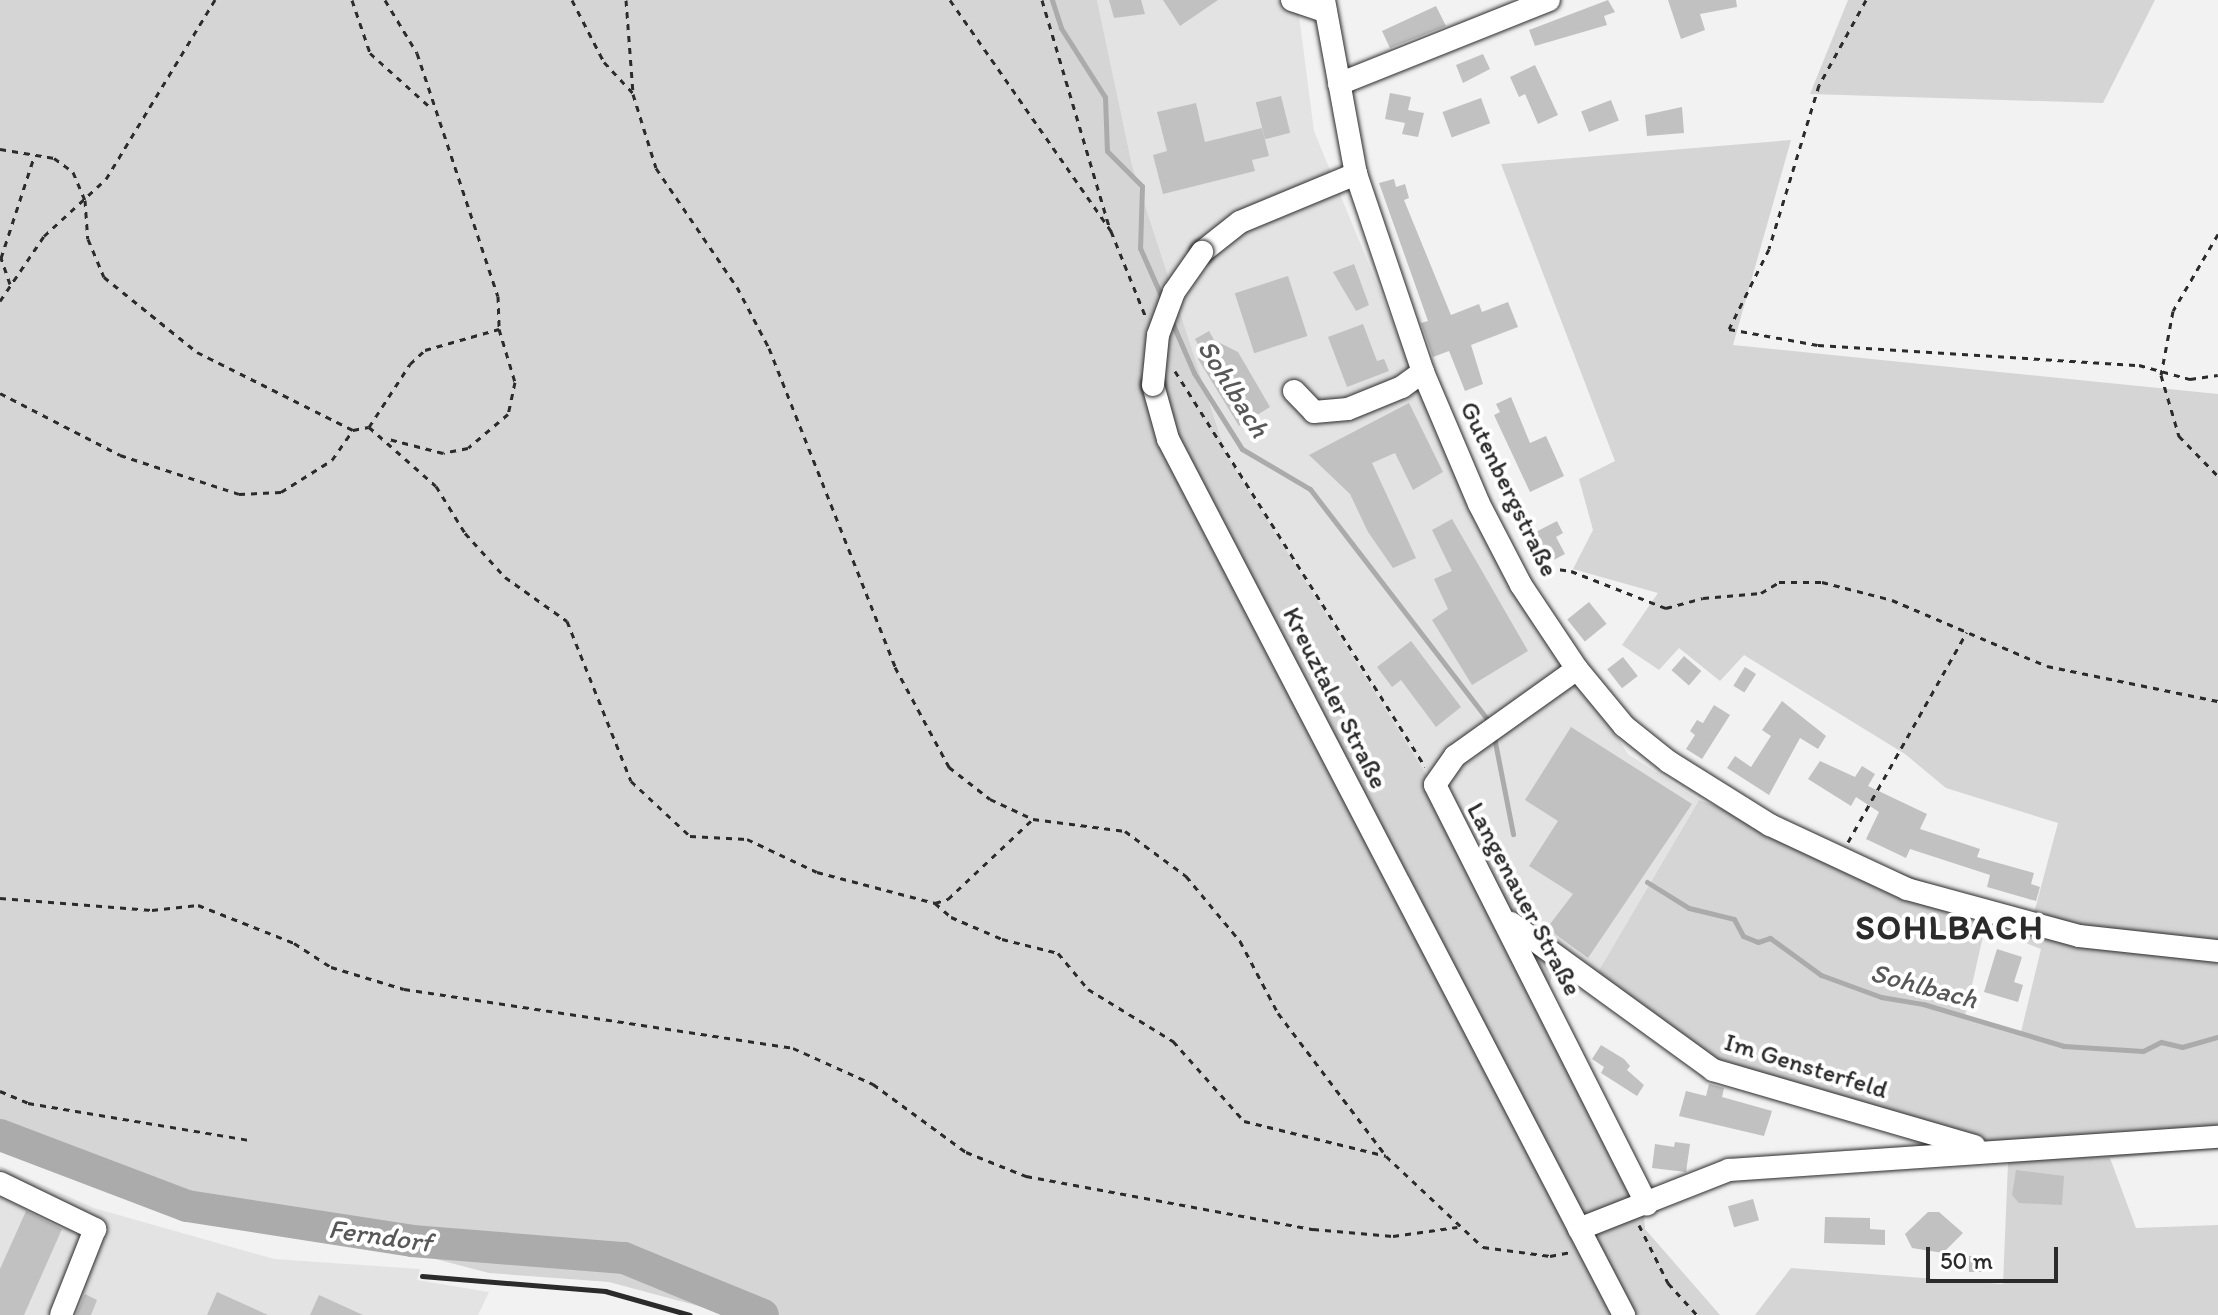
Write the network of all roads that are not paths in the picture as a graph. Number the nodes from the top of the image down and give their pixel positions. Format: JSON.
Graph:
{"nodes":[{"id":1,"x":1292,"y":0,"type":"edge"},
{"id":2,"x":1549,"y":0,"type":"edge"},
{"id":3,"x":1325,"y":6,"type":"edge"},
{"id":4,"x":1339,"y":84,"type":"junction"},
{"id":5,"x":1356,"y":174,"type":"junction"},
{"id":6,"x":1423,"y":372,"type":"junction"},
{"id":7,"x":1294,"y":391,"type":"dead end"},
{"id":8,"x":1577,"y":669,"type":"junction"},
{"id":9,"x":1508,"y":920,"type":"junction"},
{"id":10,"x":2218,"y":951,"type":"edge"},
{"id":11,"x":2218,"y":1137,"type":"edge"},
{"id":12,"x":1987,"y":1149,"type":"junction"},
{"id":13,"x":0,"y":1183,"type":"edge"},
{"id":14,"x":1639,"y":1208,"type":"junction"},
{"id":15,"x":1584,"y":1238,"type":"junction"},
{"id":16,"x":61,"y":1315,"type":"edge"},
{"id":17,"x":1624,"y":1315,"type":"edge"}],
"edges":[{"from":1,"to":3,"type":"street"},
{"from":2,"to":4,"type":"street"},
{"from":3,"to":4,"type":"street","name":"Gutenbergstraße"},
{"from":4,"to":5,"type":"street","name":"Gutenbergstraße"},
{"from":5,"to":6,"type":"street","name":"Gutenbergstraße"},
{"from":5,"to":15,"type":"street","name":"Kreuztaler Straße","bridge":true},
{"from":6,"to":7,"type":"street"},
{"from":6,"to":8,"type":"street","name":"Gutenbergstraße"},
{"from":8,"to":9,"type":"street","name":"Langenauer Straße"},
{"from":8,"to":10,"type":"street","name":"Gutenbergstraße"},
{"from":9,"to":12,"type":"street","name":"Im Gensterfeld"},
{"from":9,"to":14,"type":"street","name":"Langenauer Straße"},
{"from":11,"to":12,"type":"street","name":"Im Gensterfeld"},
{"from":12,"to":14,"type":"street","name":"Im Gensterfeld"},
{"from":13,"to":16,"type":"street"},
{"from":14,"to":15,"type":"street","name":"Im Gensterfeld"},
{"from":15,"to":17,"type":"street","name":"Kreuztaler Straße"}]}
